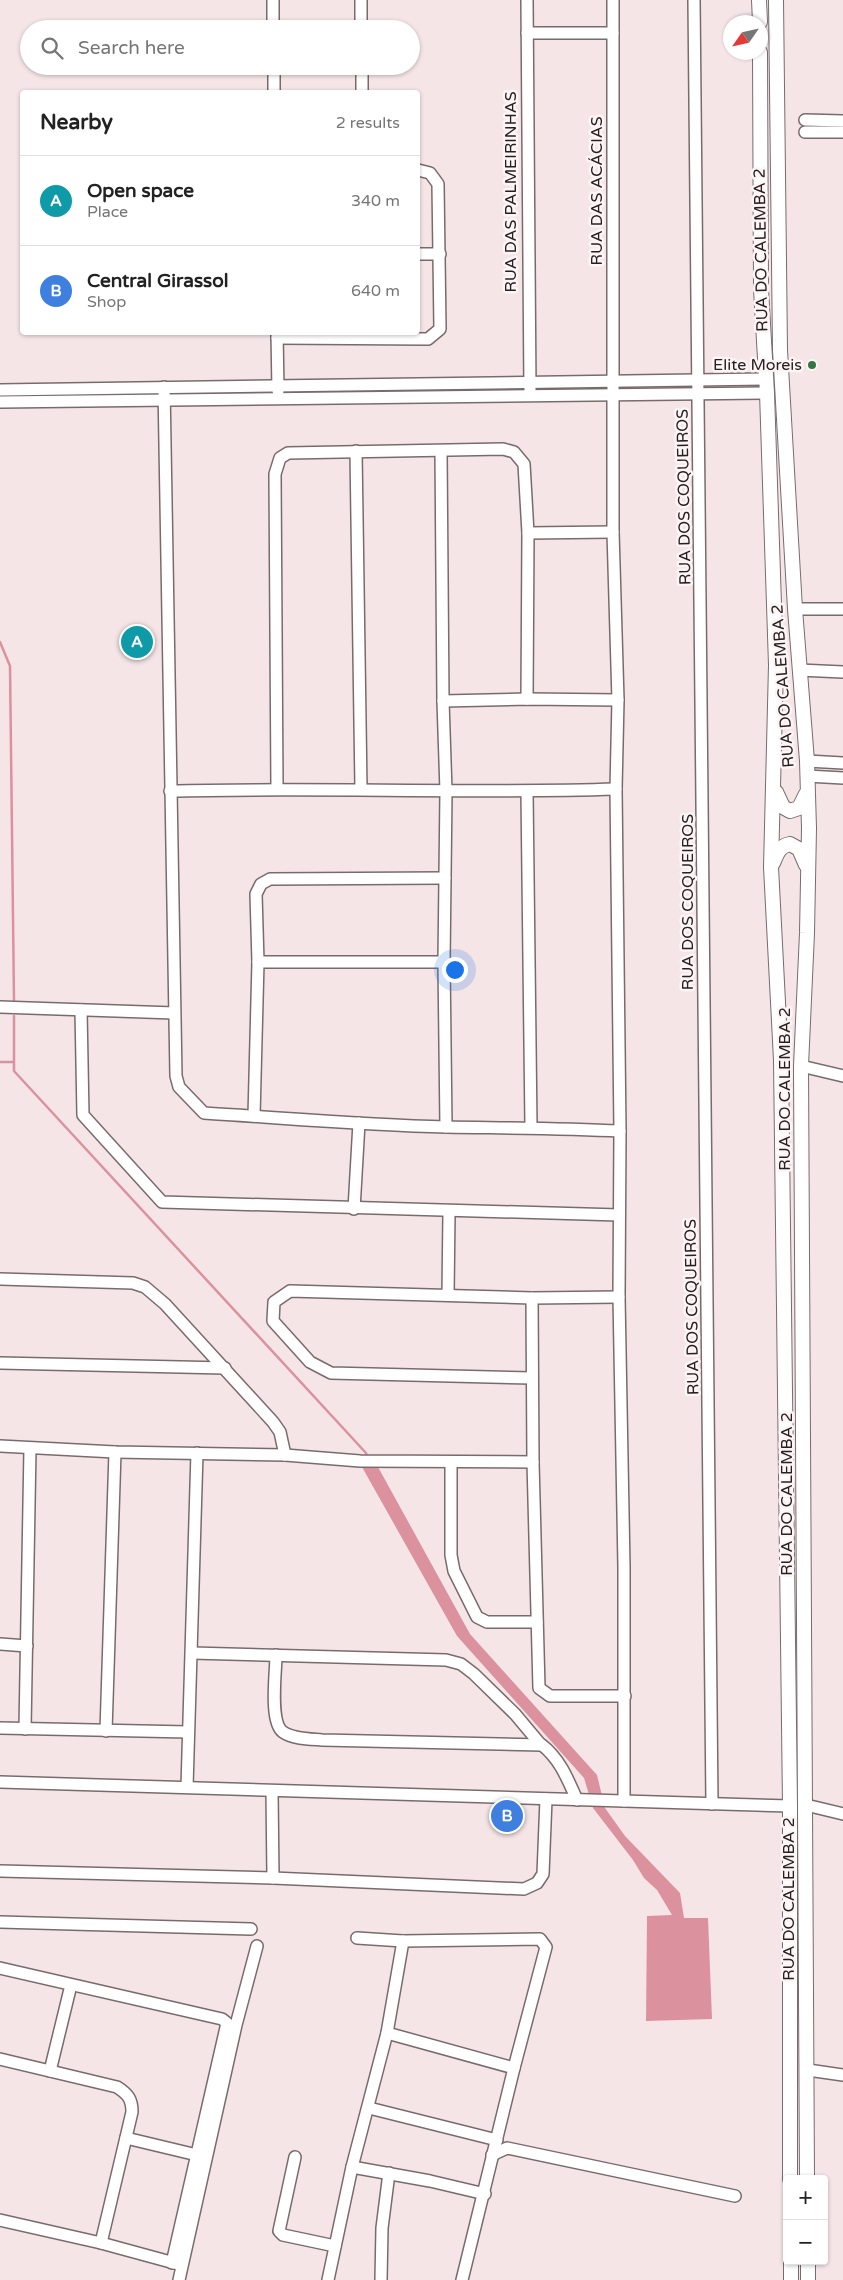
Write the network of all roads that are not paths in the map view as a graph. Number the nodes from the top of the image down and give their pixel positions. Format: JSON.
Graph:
{"nodes":[{"id":1,"x":273,"y":0,"type":"edge"},
{"id":2,"x":361,"y":0,"type":"edge"},
{"id":3,"x":527,"y":0,"type":"edge"},
{"id":4,"x":613,"y":0,"type":"edge"},
{"id":5,"x":694,"y":0,"type":"edge"},
{"id":6,"x":759,"y":0,"type":"edge"},
{"id":7,"x":776,"y":0,"type":"edge"},
{"id":8,"x":760,"y":15,"type":"edge"},
{"id":9,"x":273,"y":20,"type":"edge"},
{"id":10,"x":361,"y":20,"type":"edge"},
{"id":11,"x":527,"y":33,"type":"junction"},
{"id":12,"x":613,"y":33,"type":"junction"},
{"id":13,"x":760,"y":60,"type":"edge"},
{"id":14,"x":274,"y":75,"type":"edge"},
{"id":15,"x":362,"y":75,"type":"edge"},
{"id":16,"x":274,"y":90,"type":"edge"},
{"id":17,"x":362,"y":90,"type":"edge"},
{"id":18,"x":805,"y":120,"type":"dead end"},
{"id":19,"x":843,"y":121,"type":"edge"},
{"id":20,"x":805,"y":132,"type":"dead end"},
{"id":21,"x":843,"y":132,"type":"edge"},
{"id":22,"x":420,"y":170,"type":"edge"},
{"id":23,"x":420,"y":254,"type":"edge"},
{"id":24,"x":440,"y":254,"type":"junction"},
{"id":25,"x":277,"y":335,"type":"edge"},
{"id":26,"x":699,"y":381,"type":"junction"},
{"id":27,"x":529,"y":383,"type":"junction"},
{"id":28,"x":614,"y":383,"type":"junction"},
{"id":29,"x":278,"y":385,"type":"junction"},
{"id":30,"x":767,"y":386,"type":"junction"},
{"id":31,"x":164,"y":387,"type":"junction"},
{"id":32,"x":0,"y":390,"type":"edge"},
{"id":33,"x":699,"y":394,"type":"junction"},
{"id":34,"x":530,"y":396,"type":"junction"},
{"id":35,"x":614,"y":396,"type":"junction"},
{"id":36,"x":164,"y":400,"type":"junction"},
{"id":37,"x":279,"y":400,"type":"junction"},
{"id":38,"x":0,"y":402,"type":"edge"},
{"id":39,"x":356,"y":451,"type":"junction"},
{"id":40,"x":441,"y":451,"type":"junction"},
{"id":41,"x":613,"y":532,"type":"junction"},
{"id":42,"x":528,"y":533,"type":"junction"},
{"id":43,"x":795,"y":609,"type":"junction"},
{"id":44,"x":843,"y":610,"type":"edge"},
{"id":45,"x":799,"y":670,"type":"junction"},
{"id":46,"x":843,"y":672,"type":"edge"},
{"id":47,"x":527,"y":699,"type":"junction"},
{"id":48,"x":618,"y":700,"type":"junction"},
{"id":49,"x":443,"y":701,"type":"junction"},
{"id":50,"x":807,"y":761,"type":"junction"},
{"id":51,"x":843,"y":763,"type":"edge"},
{"id":52,"x":843,"y":778,"type":"edge"},
{"id":53,"x":807,"y":782,"type":"junction"},
{"id":54,"x":774,"y":786,"type":"junction"},
{"id":55,"x":277,"y":788,"type":"junction"},
{"id":56,"x":361,"y":789,"type":"junction"},
{"id":57,"x":616,"y":789,"type":"junction"},
{"id":58,"x":170,"y":791,"type":"junction"},
{"id":59,"x":446,"y":791,"type":"junction"},
{"id":60,"x":527,"y":792,"type":"junction"},
{"id":61,"x":771,"y":867,"type":"junction"},
{"id":62,"x":808,"y":870,"type":"junction"},
{"id":63,"x":445,"y":878,"type":"junction"},
{"id":64,"x":258,"y":962,"type":"junction"},
{"id":65,"x":444,"y":962,"type":"junction"},
{"id":66,"x":3,"y":1007,"type":"edge"},
{"id":67,"x":81,"y":1010,"type":"junction"},
{"id":68,"x":174,"y":1012,"type":"junction"},
{"id":69,"x":801,"y":1066,"type":"junction"},
{"id":70,"x":843,"y":1076,"type":"edge"},
{"id":71,"x":254,"y":1116,"type":"junction"},
{"id":72,"x":359,"y":1124,"type":"junction"},
{"id":73,"x":531,"y":1126,"type":"junction"},
{"id":74,"x":446,"y":1127,"type":"junction"},
{"id":75,"x":620,"y":1131,"type":"junction"},
{"id":76,"x":354,"y":1209,"type":"junction"},
{"id":77,"x":449,"y":1212,"type":"junction"},
{"id":78,"x":619,"y":1214,"type":"junction"},
{"id":79,"x":0,"y":1279,"type":"edge"},
{"id":80,"x":448,"y":1295,"type":"junction"},
{"id":81,"x":619,"y":1297,"type":"junction"},
{"id":82,"x":532,"y":1298,"type":"junction"},
{"id":83,"x":0,"y":1363,"type":"edge"},
{"id":84,"x":225,"y":1368,"type":"junction"},
{"id":85,"x":532,"y":1378,"type":"junction"},
{"id":86,"x":0,"y":1446,"type":"edge"},
{"id":87,"x":30,"y":1448,"type":"junction"},
{"id":88,"x":115,"y":1452,"type":"junction"},
{"id":89,"x":197,"y":1453,"type":"junction"},
{"id":90,"x":285,"y":1454,"type":"junction"},
{"id":91,"x":451,"y":1462,"type":"junction"},
{"id":92,"x":533,"y":1462,"type":"junction"},
{"id":93,"x":537,"y":1622,"type":"junction"},
{"id":94,"x":0,"y":1644,"type":"edge"},
{"id":95,"x":26,"y":1646,"type":"junction"},
{"id":96,"x":192,"y":1653,"type":"junction"},
{"id":97,"x":276,"y":1655,"type":"junction"},
{"id":98,"x":624,"y":1696,"type":"junction"},
{"id":99,"x":0,"y":1728,"type":"edge"},
{"id":100,"x":25,"y":1730,"type":"junction"},
{"id":101,"x":106,"y":1731,"type":"junction"},
{"id":102,"x":188,"y":1732,"type":"junction"},
{"id":103,"x":541,"y":1745,"type":"junction"},
{"id":104,"x":0,"y":1782,"type":"edge"},
{"id":105,"x":187,"y":1787,"type":"junction"},
{"id":106,"x":272,"y":1791,"type":"junction"},
{"id":107,"x":546,"y":1799,"type":"junction"},
{"id":108,"x":577,"y":1800,"type":"junction"},
{"id":109,"x":624,"y":1801,"type":"junction"},
{"id":110,"x":712,"y":1804,"type":"junction"},
{"id":111,"x":806,"y":1805,"type":"junction"},
{"id":112,"x":790,"y":1806,"type":"junction"},
{"id":113,"x":843,"y":1814,"type":"edge"},
{"id":114,"x":0,"y":1871,"type":"edge"},
{"id":115,"x":273,"y":1878,"type":"junction"},
{"id":116,"x":0,"y":1922,"type":"edge"},
{"id":117,"x":251,"y":1930,"type":"dead end"},
{"id":118,"x":357,"y":1938,"type":"dead end"},
{"id":119,"x":403,"y":1941,"type":"junction"},
{"id":120,"x":257,"y":1946,"type":"dead end"},
{"id":121,"x":0,"y":1968,"type":"edge"},
{"id":122,"x":71,"y":1985,"type":"junction"},
{"id":123,"x":387,"y":2033,"type":"junction"},
{"id":124,"x":0,"y":2059,"type":"edge"},
{"id":125,"x":514,"y":2068,"type":"junction"},
{"id":126,"x":808,"y":2070,"type":"junction"},
{"id":127,"x":50,"y":2071,"type":"junction"},
{"id":128,"x":843,"y":2075,"type":"edge"},
{"id":129,"x":369,"y":2108,"type":"junction"},
{"id":130,"x":126,"y":2138,"type":"junction"},
{"id":131,"x":497,"y":2140,"type":"junction"},
{"id":132,"x":197,"y":2155,"type":"junction"},
{"id":133,"x":492,"y":2155,"type":"junction"},
{"id":134,"x":295,"y":2157,"type":"dead end"},
{"id":135,"x":352,"y":2167,"type":"junction"},
{"id":136,"x":389,"y":2173,"type":"junction"},
{"id":137,"x":790,"y":2175,"type":"edge"},
{"id":138,"x":807,"y":2175,"type":"edge"},
{"id":139,"x":485,"y":2194,"type":"junction"},
{"id":140,"x":735,"y":2196,"type":"dead end"},
{"id":141,"x":0,"y":2220,"type":"edge"},
{"id":142,"x":101,"y":2243,"type":"junction"},
{"id":143,"x":335,"y":2246,"type":"junction"},
{"id":144,"x":177,"y":2264,"type":"junction"},
{"id":145,"x":791,"y":2265,"type":"edge"},
{"id":146,"x":808,"y":2265,"type":"edge"},
{"id":147,"x":179,"y":2280,"type":"edge"},
{"id":148,"x":328,"y":2280,"type":"edge"},
{"id":149,"x":381,"y":2280,"type":"edge"},
{"id":150,"x":462,"y":2280,"type":"edge"},
{"id":151,"x":791,"y":2280,"type":"edge"},
{"id":152,"x":808,"y":2280,"type":"edge"}],
"edges":[{"from":1,"to":9,"type":"street"},
{"from":2,"to":10,"type":"street"},
{"from":3,"to":11,"type":"street","name":"RUA DAS PALMEIRINHAS"},
{"from":4,"to":12,"type":"street","name":"RUA DAS ACÁCIAS"},
{"from":5,"to":26,"type":"street","name":"RUA DOS COQUEIROS"},
{"from":6,"to":8,"type":"main road"},
{"from":7,"to":43,"type":"main road","name":"RUA DO CALEMBA 2"},
{"from":11,"to":12,"type":"street"},
{"from":11,"to":27,"type":"street","name":"RUA DAS PALMEIRINHAS"},
{"from":12,"to":28,"type":"street","name":"RUA DAS ACÁCIAS"},
{"from":13,"to":30,"type":"main road","name":"RUA DO CALEMBA 2"},
{"from":14,"to":16,"type":"street"},
{"from":15,"to":17,"type":"street"},
{"from":18,"to":19,"type":"street"},
{"from":20,"to":21,"type":"street"},
{"from":22,"to":24,"type":"street"},
{"from":23,"to":24,"type":"street"},
{"from":24,"to":25,"type":"street"},
{"from":25,"to":29,"type":"street"},
{"from":26,"to":28,"type":"street"},
{"from":26,"to":30,"type":"street"},
{"from":26,"to":33,"type":"street","name":"RUA DOS COQUEIROS"},
{"from":27,"to":28,"type":"street"},
{"from":27,"to":29,"type":"street"},
{"from":27,"to":34,"type":"street","name":"RUA DAS PALMEIRINHAS"},
{"from":28,"to":35,"type":"street","name":"RUA DAS ACÁCIAS"},
{"from":29,"to":31,"type":"street"},
{"from":29,"to":37,"type":"street"},
{"from":30,"to":33,"type":"street"},
{"from":30,"to":54,"type":"main road","name":"RUA DO CALEMBA 2"},
{"from":31,"to":32,"type":"street"},
{"from":31,"to":36,"type":"street"},
{"from":33,"to":35,"type":"street"},
{"from":33,"to":110,"type":"street","name":"RUA DOS COQUEIROS"},
{"from":34,"to":35,"type":"street"},
{"from":34,"to":37,"type":"street"},
{"from":35,"to":41,"type":"street","name":"RUA DAS ACÁCIAS"},
{"from":36,"to":37,"type":"street"},
{"from":36,"to":38,"type":"street"},
{"from":36,"to":58,"type":"street"},
{"from":39,"to":40,"type":"street"},
{"from":39,"to":55,"type":"street"},
{"from":39,"to":56,"type":"street"},
{"from":40,"to":42,"type":"street"},
{"from":40,"to":49,"type":"street"},
{"from":41,"to":42,"type":"street"},
{"from":41,"to":48,"type":"street","name":"RUA DAS ACÁCIAS"},
{"from":42,"to":47,"type":"street"},
{"from":43,"to":44,"type":"street"},
{"from":43,"to":45,"type":"main road","name":"RUA DO CALEMBA 2"},
{"from":45,"to":46,"type":"street"},
{"from":45,"to":50,"type":"main road","name":"RUA DO CALEMBA 2"},
{"from":47,"to":48,"type":"street"},
{"from":47,"to":49,"type":"street"},
{"from":48,"to":57,"type":"street","name":"RUA DAS ACÁCIAS"},
{"from":49,"to":59,"type":"street"},
{"from":50,"to":51,"type":"street"},
{"from":50,"to":53,"type":"main road","name":"RUA DO CALEMBA 2"},
{"from":52,"to":53,"type":"street"},
{"from":53,"to":54,"type":"main road"},
{"from":53,"to":62,"type":"main road","name":"RUA DO CALEMBA 2"},
{"from":54,"to":61,"type":"main road","name":"RUA DO CALEMBA 2"},
{"from":55,"to":56,"type":"street"},
{"from":55,"to":58,"type":"street"},
{"from":56,"to":59,"type":"street"},
{"from":57,"to":60,"type":"street"},
{"from":57,"to":75,"type":"street","name":"RUA DAS ACÁCIAS"},
{"from":58,"to":68,"type":"street"},
{"from":59,"to":60,"type":"street"},
{"from":59,"to":63,"type":"street"},
{"from":60,"to":73,"type":"street"},
{"from":61,"to":62,"type":"main road"},
{"from":61,"to":112,"type":"main road","name":"RUA DO CALEMBA 2"},
{"from":62,"to":69,"type":"main road","name":"RUA DO CALEMBA 2"},
{"from":63,"to":64,"type":"street"},
{"from":63,"to":65,"type":"street"},
{"from":64,"to":65,"type":"street"},
{"from":64,"to":71,"type":"street"},
{"from":65,"to":74,"type":"street"},
{"from":66,"to":67,"type":"street"},
{"from":67,"to":68,"type":"street"},
{"from":67,"to":76,"type":"street"},
{"from":68,"to":71,"type":"street"},
{"from":69,"to":70,"type":"street"},
{"from":69,"to":111,"type":"main road","name":"RUA DO CALEMBA 2"},
{"from":71,"to":72,"type":"street"},
{"from":72,"to":74,"type":"street"},
{"from":72,"to":76,"type":"street"},
{"from":73,"to":74,"type":"street"},
{"from":73,"to":75,"type":"street"},
{"from":75,"to":78,"type":"street","name":"RUA DAS ACÁCIAS"},
{"from":76,"to":77,"type":"street"},
{"from":77,"to":78,"type":"street"},
{"from":77,"to":80,"type":"street"},
{"from":78,"to":81,"type":"street","name":"RUA DAS ACÁCIAS"},
{"from":79,"to":84,"type":"street"},
{"from":80,"to":82,"type":"street"},
{"from":80,"to":85,"type":"street"},
{"from":81,"to":82,"type":"street"},
{"from":81,"to":98,"type":"street","name":"RUA DAS ACÁCIAS"},
{"from":82,"to":85,"type":"street"},
{"from":83,"to":84,"type":"street"},
{"from":84,"to":90,"type":"street"},
{"from":85,"to":92,"type":"street"},
{"from":86,"to":87,"type":"street"},
{"from":87,"to":88,"type":"street"},
{"from":87,"to":95,"type":"street"},
{"from":88,"to":89,"type":"street"},
{"from":88,"to":101,"type":"street"},
{"from":89,"to":90,"type":"street"},
{"from":89,"to":96,"type":"street"},
{"from":90,"to":91,"type":"street"},
{"from":91,"to":92,"type":"street"},
{"from":91,"to":93,"type":"street"},
{"from":92,"to":93,"type":"street"},
{"from":93,"to":98,"type":"street"},
{"from":94,"to":95,"type":"street"},
{"from":95,"to":100,"type":"street"},
{"from":96,"to":97,"type":"street"},
{"from":96,"to":102,"type":"street"},
{"from":97,"to":103,"type":"street"},
{"from":97,"to":103,"type":"street"},
{"from":98,"to":109,"type":"street","name":"RUA DAS ACÁCIAS"},
{"from":99,"to":100,"type":"street"},
{"from":100,"to":101,"type":"street"},
{"from":101,"to":102,"type":"street"},
{"from":102,"to":105,"type":"street"},
{"from":103,"to":108,"type":"street"},
{"from":104,"to":105,"type":"street"},
{"from":105,"to":106,"type":"street"},
{"from":106,"to":107,"type":"street"},
{"from":106,"to":115,"type":"street"},
{"from":107,"to":108,"type":"street"},
{"from":107,"to":115,"type":"street"},
{"from":108,"to":109,"type":"street"},
{"from":109,"to":110,"type":"street"},
{"from":110,"to":112,"type":"street"},
{"from":111,"to":113,"type":"street"},
{"from":111,"to":126,"type":"main road","name":"RUA DO CALEMBA 2"},
{"from":112,"to":137,"type":"main road","name":"RUA DO CALEMBA 2"},
{"from":114,"to":115,"type":"street"},
{"from":116,"to":117,"type":"street"},
{"from":118,"to":119,"type":"street"},
{"from":119,"to":123,"type":"street"},
{"from":119,"to":125,"type":"street"},
{"from":120,"to":144,"type":"street"},
{"from":121,"to":122,"type":"street"},
{"from":122,"to":127,"type":"street"},
{"from":122,"to":132,"type":"street"},
{"from":123,"to":125,"type":"street"},
{"from":123,"to":129,"type":"street"},
{"from":124,"to":127,"type":"street"},
{"from":125,"to":131,"type":"street"},
{"from":126,"to":128,"type":"street"},
{"from":126,"to":138,"type":"main road","name":"RUA DO CALEMBA 2"},
{"from":127,"to":130,"type":"street"},
{"from":129,"to":131,"type":"street"},
{"from":129,"to":135,"type":"street"},
{"from":130,"to":132,"type":"street"},
{"from":130,"to":142,"type":"street"},
{"from":131,"to":133,"type":"street"},
{"from":132,"to":144,"type":"street"},
{"from":133,"to":139,"type":"street"},
{"from":133,"to":140,"type":"street"},
{"from":134,"to":143,"type":"street"},
{"from":135,"to":136,"type":"street"},
{"from":135,"to":143,"type":"street"},
{"from":136,"to":139,"type":"street"},
{"from":136,"to":149,"type":"street"},
{"from":139,"to":150,"type":"street"},
{"from":141,"to":142,"type":"street"},
{"from":142,"to":144,"type":"street"},
{"from":143,"to":148,"type":"street"},
{"from":144,"to":147,"type":"street"},
{"from":145,"to":151,"type":"main road"},
{"from":146,"to":152,"type":"main road"}]}
